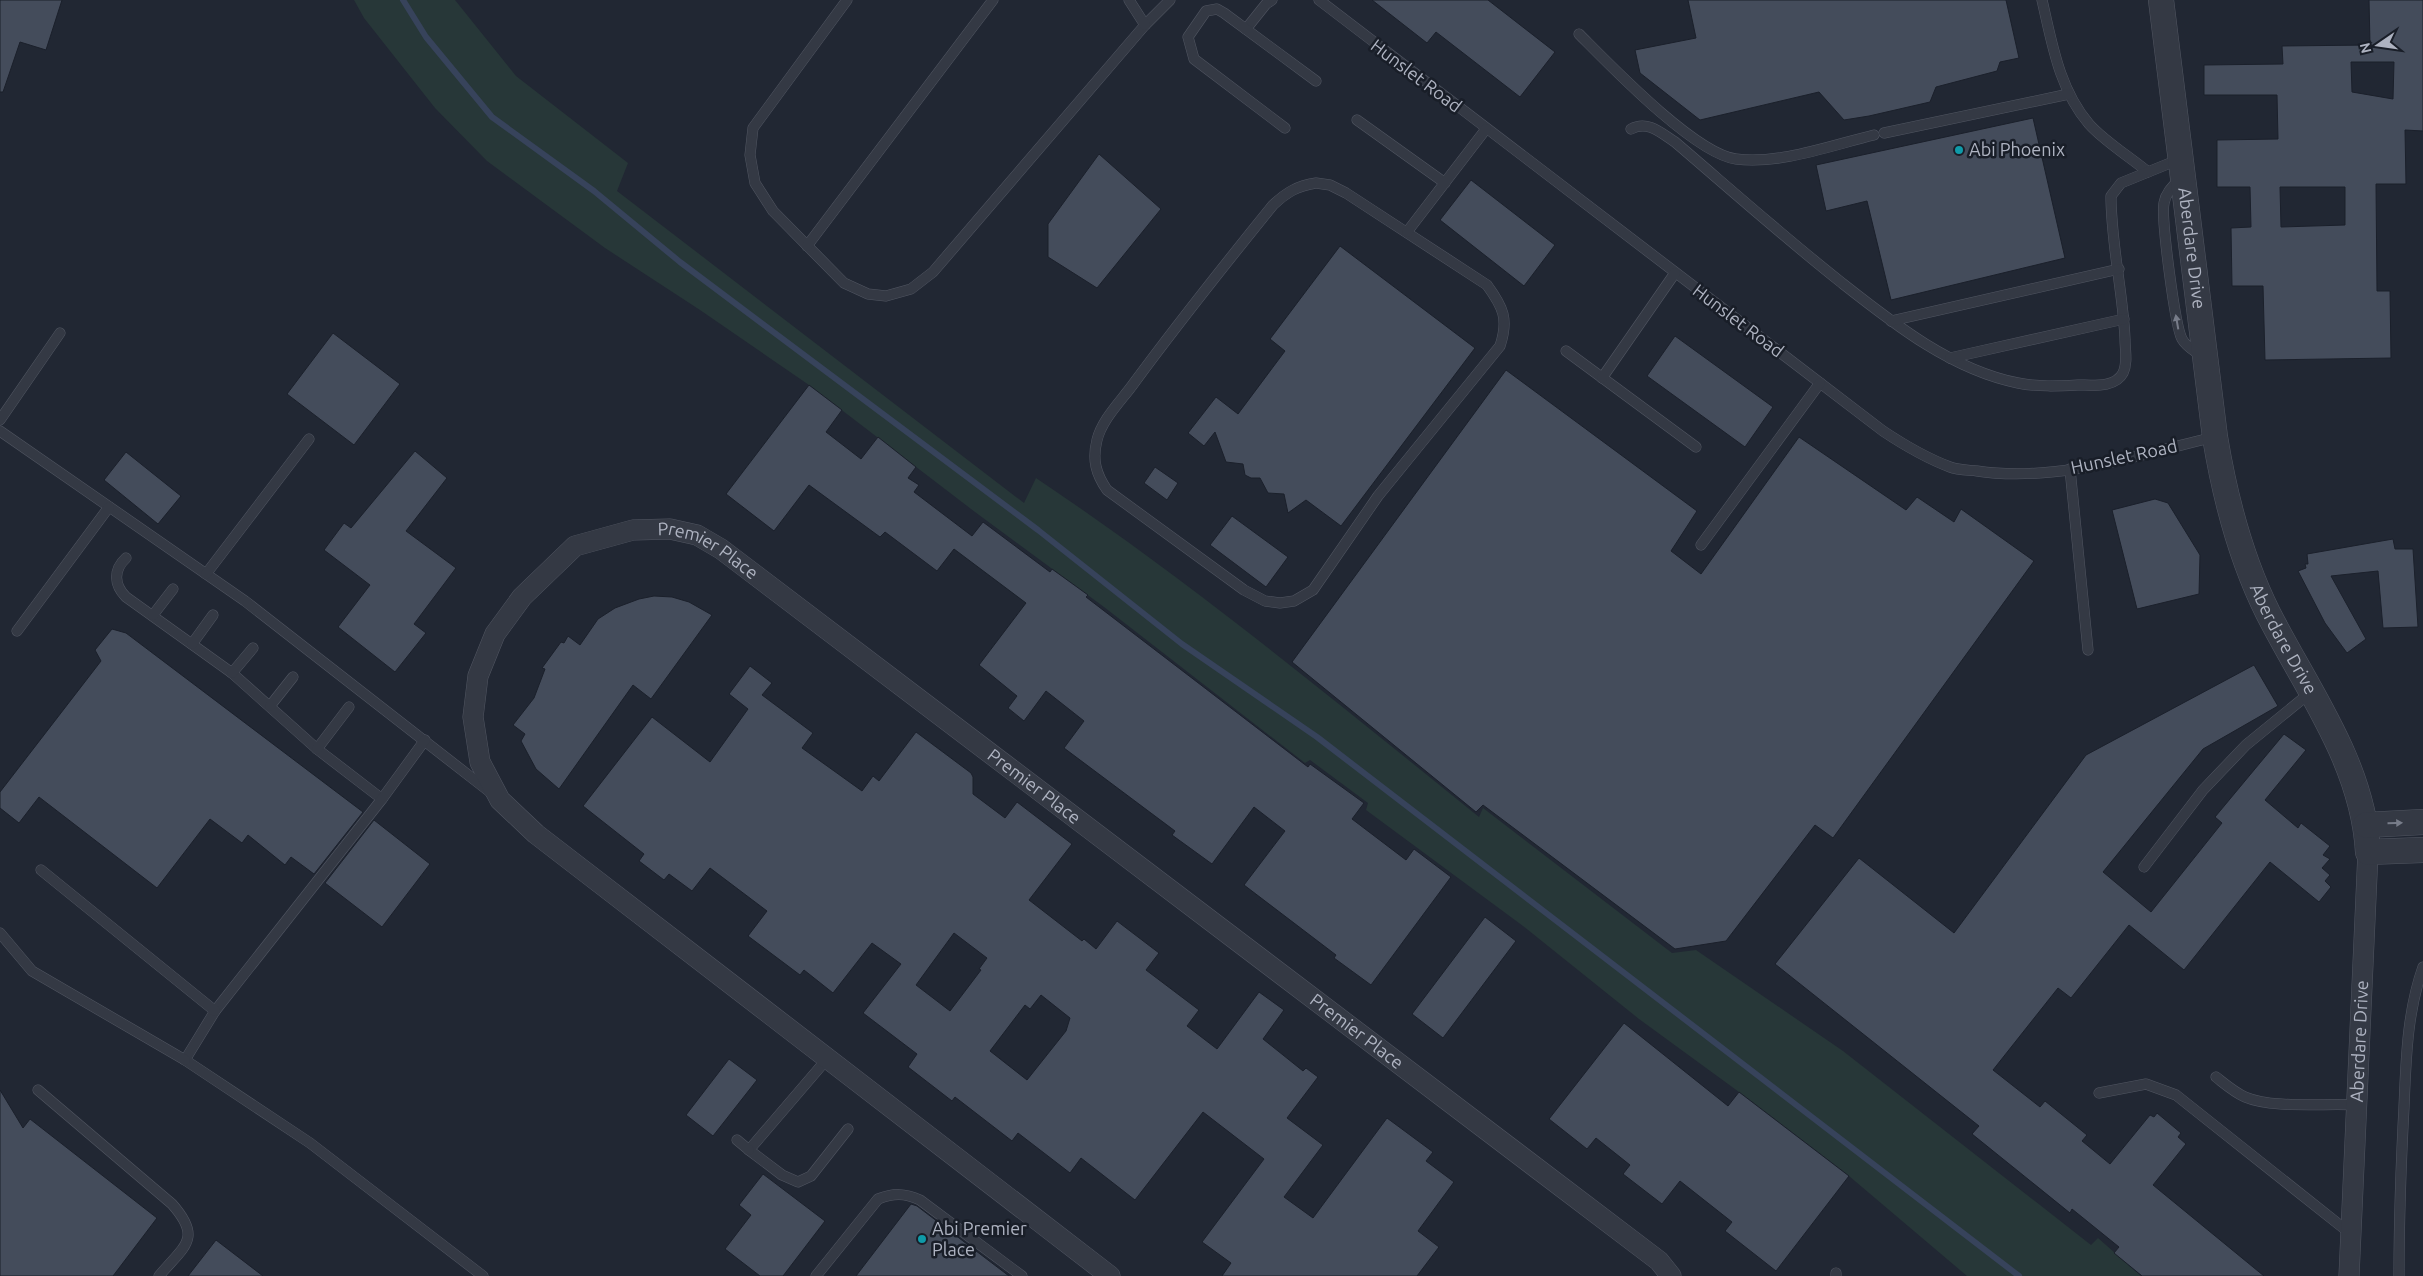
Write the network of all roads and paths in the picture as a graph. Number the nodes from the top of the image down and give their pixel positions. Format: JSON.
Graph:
{"nodes":[{"id":1,"x":847,"y":0,"type":"edge"},
{"id":2,"x":993,"y":0,"type":"edge"},
{"id":3,"x":1129,"y":0,"type":"edge"},
{"id":4,"x":1170,"y":0,"type":"edge"},
{"id":5,"x":1272,"y":0,"type":"edge"},
{"id":6,"x":1319,"y":0,"type":"edge"},
{"id":7,"x":2042,"y":0,"type":"edge"},
{"id":8,"x":2161,"y":0,"type":"edge"},
{"id":9,"x":1145,"y":25,"type":"junction"},
{"id":10,"x":1246,"y":28,"type":"junction"},
{"id":11,"x":1579,"y":34,"type":"dead end"},
{"id":12,"x":1316,"y":81,"type":"dead end"},
{"id":13,"x":2069,"y":94,"type":"junction"},
{"id":14,"x":1357,"y":120,"type":"dead end"},
{"id":15,"x":1284,"y":128,"type":"dead end"},
{"id":16,"x":1486,"y":129,"type":"junction"},
{"id":17,"x":1631,"y":129,"type":"dead end"},
{"id":18,"x":2182,"y":168,"type":"junction"},
{"id":19,"x":2148,"y":172,"type":"junction"},
{"id":20,"x":1445,"y":183,"type":"junction"},
{"id":21,"x":1407,"y":232,"type":"junction"},
{"id":22,"x":807,"y":246,"type":"junction"},
{"id":23,"x":2119,"y":269,"type":"junction"},
{"id":24,"x":1675,"y":273,"type":"junction"},
{"id":25,"x":2124,"y":319,"type":"junction"},
{"id":26,"x":1891,"y":321,"type":"junction"},
{"id":27,"x":60,"y":333,"type":"dead end"},
{"id":28,"x":1566,"y":351,"type":"dead end"},
{"id":29,"x":1950,"y":358,"type":"junction"},
{"id":30,"x":1602,"y":378,"type":"junction"},
{"id":31,"x":1820,"y":383,"type":"junction"},
{"id":32,"x":0,"y":420,"type":"edge"},
{"id":33,"x":0,"y":431,"type":"edge"},
{"id":34,"x":2215,"y":437,"type":"junction"},
{"id":35,"x":309,"y":439,"type":"dead end"},
{"id":36,"x":1696,"y":447,"type":"dead end"},
{"id":37,"x":2070,"y":469,"type":"junction"},
{"id":38,"x":109,"y":507,"type":"junction"},
{"id":39,"x":1701,"y":545,"type":"dead end"},
{"id":40,"x":126,"y":558,"type":"dead end"},
{"id":41,"x":206,"y":574,"type":"junction"},
{"id":42,"x":173,"y":589,"type":"dead end"},
{"id":43,"x":153,"y":615,"type":"junction"},
{"id":44,"x":213,"y":615,"type":"dead end"},
{"id":45,"x":17,"y":631,"type":"dead end"},
{"id":46,"x":192,"y":644,"type":"junction"},
{"id":47,"x":254,"y":648,"type":"dead end"},
{"id":48,"x":2088,"y":650,"type":"dead end"},
{"id":49,"x":232,"y":673,"type":"junction"},
{"id":50,"x":293,"y":677,"type":"dead end"},
{"id":51,"x":2312,"y":692,"type":"junction"},
{"id":52,"x":270,"y":706,"type":"junction"},
{"id":53,"x":349,"y":707,"type":"dead end"},
{"id":54,"x":425,"y":740,"type":"junction"},
{"id":55,"x":317,"y":749,"type":"junction"},
{"id":56,"x":382,"y":799,"type":"junction"},
{"id":57,"x":500,"y":800,"type":"junction"},
{"id":58,"x":2423,"y":822,"type":"edge"},
{"id":59,"x":2366,"y":825,"type":"junction"},
{"id":60,"x":2423,"y":850,"type":"edge"},
{"id":61,"x":2368,"y":852,"type":"junction"},
{"id":62,"x":2144,"y":867,"type":"dead end"},
{"id":63,"x":41,"y":870,"type":"dead end"},
{"id":64,"x":0,"y":933,"type":"edge"},
{"id":65,"x":2423,"y":967,"type":"edge"},
{"id":66,"x":215,"y":1011,"type":"junction"},
{"id":67,"x":827,"y":1059,"type":"junction"},
{"id":68,"x":184,"y":1060,"type":"junction"},
{"id":69,"x":2216,"y":1077,"type":"dead end"},
{"id":70,"x":38,"y":1090,"type":"dead end"},
{"id":71,"x":2099,"y":1093,"type":"dead end"},
{"id":72,"x":2357,"y":1105,"type":"junction"},
{"id":73,"x":848,"y":1129,"type":"dead end"},
{"id":74,"x":738,"y":1140,"type":"dead end"},
{"id":75,"x":749,"y":1150,"type":"junction"},
{"id":76,"x":2351,"y":1234,"type":"junction"},
{"id":77,"x":159,"y":1276,"type":"edge"},
{"id":78,"x":483,"y":1276,"type":"edge"},
{"id":79,"x":816,"y":1276,"type":"edge"},
{"id":80,"x":1022,"y":1276,"type":"edge"},
{"id":81,"x":1110,"y":1276,"type":"edge"},
{"id":82,"x":1671,"y":1276,"type":"edge"},
{"id":83,"x":2350,"y":1276,"type":"edge"},
{"id":84,"x":2399,"y":1276,"type":"edge"}],
"edges":[{"from":1,"to":22,"type":"lane"},
{"from":2,"to":22,"type":"lane"},
{"from":3,"to":9,"type":"lane"},
{"from":4,"to":9,"type":"lane"},
{"from":5,"to":10,"type":"lane"},
{"from":6,"to":16,"type":"lane","name":"Hunslet Road"},
{"from":7,"to":13,"type":"lane"},
{"from":8,"to":18,"type":"street","name":"Aberdare Drive"},
{"from":9,"to":22,"type":"lane"},
{"from":10,"to":12,"type":"lane"},
{"from":10,"to":15,"type":"lane"},
{"from":11,"to":13,"type":"lane"},
{"from":13,"to":19,"type":"lane"},
{"from":14,"to":20,"type":"lane"},
{"from":16,"to":20,"type":"lane"},
{"from":16,"to":24,"type":"lane","name":"Hunslet Road"},
{"from":17,"to":26,"type":"lane"},
{"from":18,"to":19,"type":"lane"},
{"from":18,"to":34,"type":"street","name":"Aberdare Drive"},
{"from":19,"to":23,"type":"lane"},
{"from":20,"to":21,"type":"lane"},
{"from":21,"to":21,"type":"lane"},
{"from":23,"to":25,"type":"lane"},
{"from":23,"to":26,"type":"lane"},
{"from":24,"to":30,"type":"lane"},
{"from":24,"to":31,"type":"lane","name":"Hunslet Road"},
{"from":25,"to":29,"type":"lane"},
{"from":25,"to":29,"type":"lane"},
{"from":26,"to":29,"type":"lane"},
{"from":27,"to":32,"type":"lane"},
{"from":28,"to":30,"type":"lane"},
{"from":30,"to":36,"type":"lane"},
{"from":31,"to":37,"type":"lane","name":"Hunslet Road"},
{"from":31,"to":39,"type":"lane"},
{"from":33,"to":38,"type":"lane"},
{"from":34,"to":37,"type":"lane","name":"Hunslet Road"},
{"from":34,"to":51,"type":"street","name":"Aberdare Drive"},
{"from":35,"to":41,"type":"lane"},
{"from":37,"to":48,"type":"lane"},
{"from":38,"to":41,"type":"lane"},
{"from":38,"to":45,"type":"lane"},
{"from":40,"to":43,"type":"lane"},
{"from":41,"to":54,"type":"lane"},
{"from":42,"to":43,"type":"lane"},
{"from":43,"to":46,"type":"lane"},
{"from":44,"to":46,"type":"lane"},
{"from":46,"to":49,"type":"lane"},
{"from":47,"to":49,"type":"lane"},
{"from":49,"to":52,"type":"lane"},
{"from":50,"to":52,"type":"lane"},
{"from":51,"to":59,"type":"street","name":"Aberdare Drive"},
{"from":51,"to":62,"type":"lane"},
{"from":52,"to":55,"type":"lane"},
{"from":53,"to":55,"type":"lane"},
{"from":54,"to":56,"type":"lane"},
{"from":54,"to":57,"type":"lane"},
{"from":55,"to":56,"type":"lane"},
{"from":56,"to":66,"type":"lane"},
{"from":57,"to":67,"type":"street","name":"Premier Place"},
{"from":57,"to":82,"type":"street","name":"Premier Place"},
{"from":59,"to":58,"type":"street","one_way":true},
{"from":59,"to":61,"type":"street","name":"Aberdare Drive"},
{"from":60,"to":61,"type":"street"},
{"from":61,"to":72,"type":"street","name":"Aberdare Drive"},
{"from":63,"to":66,"type":"lane"},
{"from":64,"to":68,"type":"lane"},
{"from":65,"to":84,"type":"lane"},
{"from":66,"to":68,"type":"lane"},
{"from":67,"to":75,"type":"lane"},
{"from":67,"to":81,"type":"street","name":"Premier Place"},
{"from":68,"to":78,"type":"lane"},
{"from":69,"to":72,"type":"lane"},
{"from":70,"to":77,"type":"lane"},
{"from":71,"to":76,"type":"lane"},
{"from":72,"to":76,"type":"street","name":"Aberdare Drive"},
{"from":73,"to":75,"type":"lane"},
{"from":74,"to":75,"type":"lane"},
{"from":76,"to":83,"type":"street","name":"Aberdare Drive"},
{"from":79,"to":80,"type":"lane"}]}
